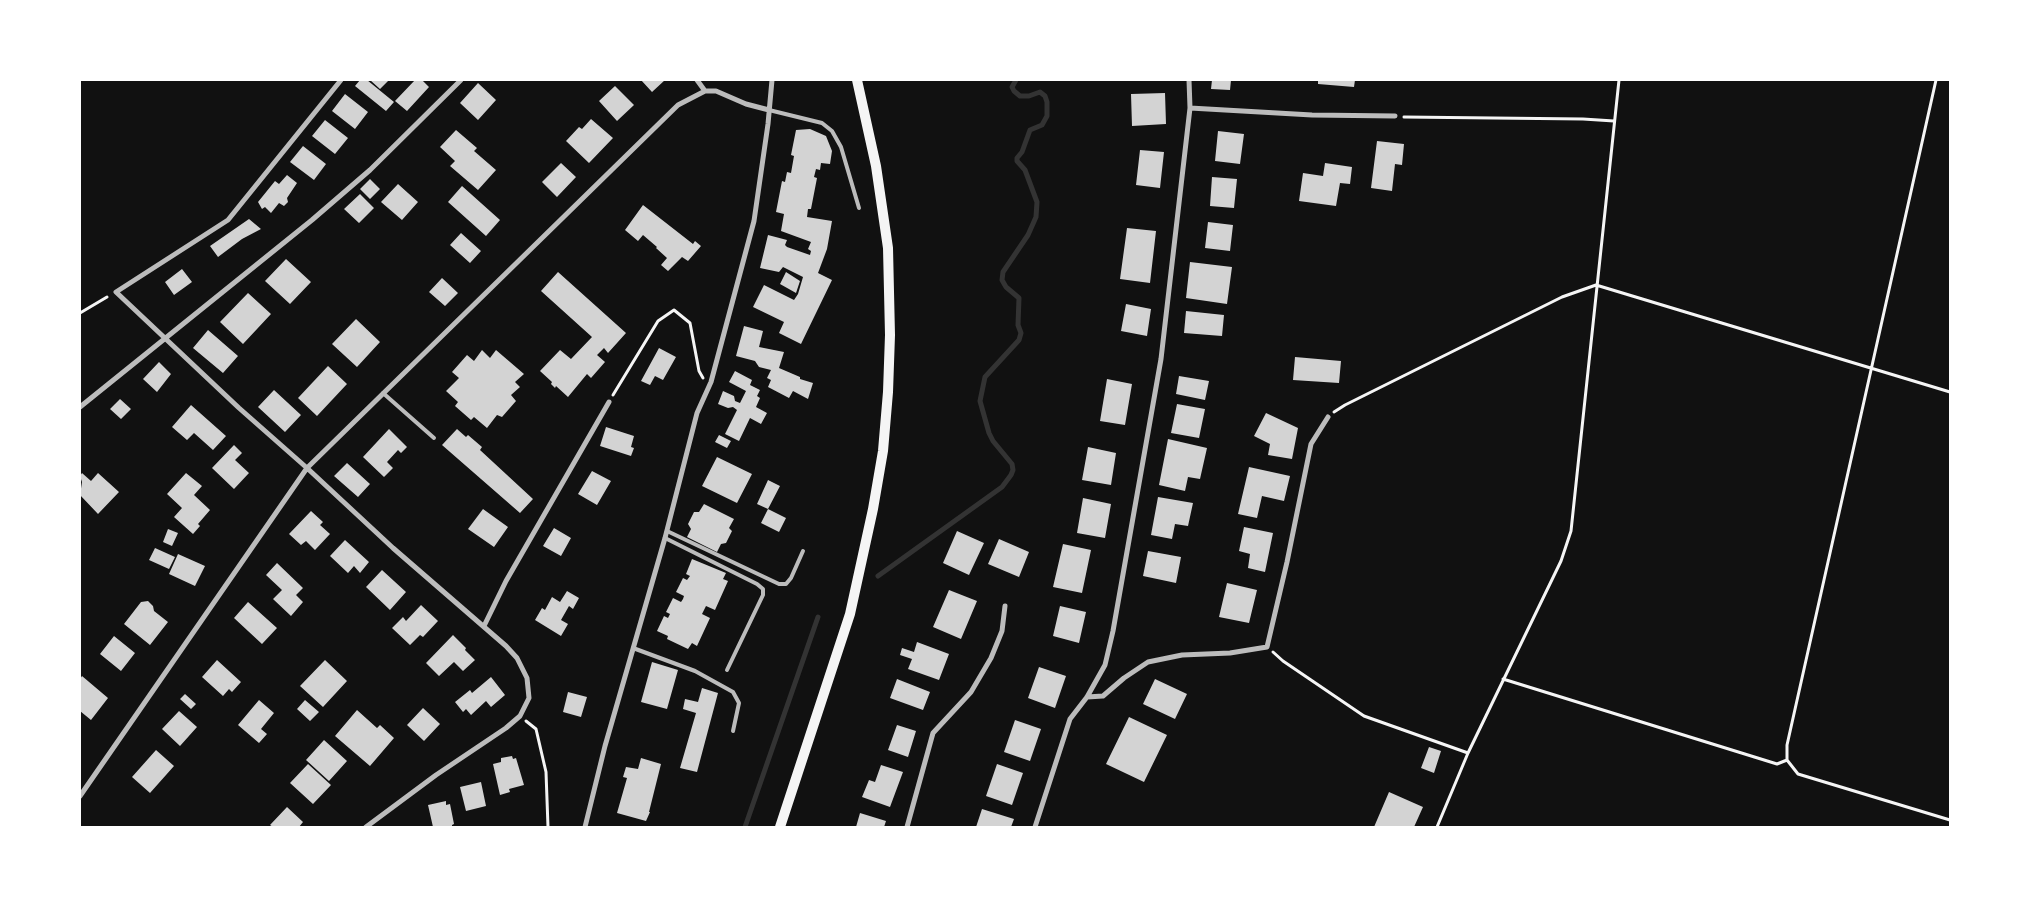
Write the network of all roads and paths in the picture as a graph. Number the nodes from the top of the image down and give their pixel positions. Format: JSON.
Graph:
{"nodes":[{"id":1,"x":341,"y":80,"type":"edge"},
{"id":2,"x":461,"y":80,"type":"edge"},
{"id":3,"x":697,"y":80,"type":"edge"},
{"id":4,"x":772,"y":80,"type":"edge"},
{"id":5,"x":857,"y":80,"type":"edge"},
{"id":6,"x":1189,"y":80,"type":"edge"},
{"id":7,"x":1619,"y":80,"type":"edge"},
{"id":8,"x":1936,"y":80,"type":"edge"},
{"id":9,"x":705,"y":91,"type":"junction"},
{"id":10,"x":1190,"y":108,"type":"junction"},
{"id":11,"x":769,"y":110,"type":"junction"},
{"id":12,"x":1395,"y":116,"type":"joint"},
{"id":13,"x":1614,"y":121,"type":"junction"},
{"id":14,"x":859,"y":208,"type":"dead end"},
{"id":15,"x":1596,"y":285,"type":"junction"},
{"id":16,"x":116,"y":292,"type":"junction"},
{"id":17,"x":80,"y":313,"type":"edge"},
{"id":18,"x":166,"y":339,"type":"junction"},
{"id":19,"x":1870,"y":368,"type":"junction"},
{"id":20,"x":709,"y":388,"type":"junction"},
{"id":21,"x":1950,"y":392,"type":"edge"},
{"id":22,"x":383,"y":393,"type":"junction"},
{"id":23,"x":609,"y":402,"type":"joint"},
{"id":24,"x":80,"y":407,"type":"edge"},
{"id":25,"x":1328,"y":417,"type":"joint"},
{"id":26,"x":434,"y":438,"type":"dead end"},
{"id":27,"x":307,"y":468,"type":"junction"},
{"id":28,"x":667,"y":531,"type":"junction"},
{"id":29,"x":665,"y":538,"type":"junction"},
{"id":30,"x":803,"y":551,"type":"dead end"},
{"id":31,"x":1005,"y":606,"type":"dead end"},
{"id":32,"x":484,"y":626,"type":"junction"},
{"id":33,"x":1267,"y":647,"type":"junction"},
{"id":34,"x":633,"y":648,"type":"junction"},
{"id":35,"x":727,"y":670,"type":"dead end"},
{"id":36,"x":1503,"y":679,"type":"junction"},
{"id":37,"x":1087,"y":697,"type":"junction"},
{"id":38,"x":520,"y":716,"type":"junction"},
{"id":39,"x":733,"y":731,"type":"dead end"},
{"id":40,"x":1468,"y":753,"type":"junction"},
{"id":41,"x":1787,"y":760,"type":"junction"},
{"id":42,"x":80,"y":796,"type":"edge"},
{"id":43,"x":1950,"y":820,"type":"edge"},
{"id":44,"x":372,"y":825,"type":"edge"},
{"id":45,"x":366,"y":827,"type":"edge"},
{"id":46,"x":548,"y":827,"type":"edge"},
{"id":47,"x":586,"y":827,"type":"edge"},
{"id":48,"x":780,"y":827,"type":"edge"},
{"id":49,"x":907,"y":827,"type":"edge"},
{"id":50,"x":1035,"y":827,"type":"edge"},
{"id":51,"x":1437,"y":827,"type":"edge"}],
"edges":[{"from":1,"to":16,"type":"street"},
{"from":2,"to":18,"type":"street"},
{"from":3,"to":9,"type":"street"},
{"from":4,"to":11,"type":"street"},
{"from":5,"to":48,"type":"main road"},
{"from":6,"to":10,"type":"street"},
{"from":7,"to":13,"type":"path"},
{"from":8,"to":19,"type":"path"},
{"from":9,"to":11,"type":"street"},
{"from":9,"to":22,"type":"street"},
{"from":10,"to":12,"type":"street"},
{"from":10,"to":37,"type":"street"},
{"from":11,"to":14,"type":"lane"},
{"from":11,"to":20,"type":"street"},
{"from":12,"to":13,"type":"path"},
{"from":13,"to":15,"type":"path"},
{"from":15,"to":19,"type":"path"},
{"from":15,"to":25,"type":"path"},
{"from":15,"to":36,"type":"path"},
{"from":16,"to":17,"type":"path"},
{"from":16,"to":18,"type":"street"},
{"from":18,"to":24,"type":"street"},
{"from":18,"to":27,"type":"street"},
{"from":19,"to":21,"type":"path"},
{"from":19,"to":41,"type":"path"},
{"from":20,"to":23,"type":"path"},
{"from":20,"to":28,"type":"street"},
{"from":22,"to":26,"type":"lane"},
{"from":22,"to":27,"type":"street"},
{"from":23,"to":32,"type":"street"},
{"from":25,"to":33,"type":"street"},
{"from":27,"to":32,"type":"street"},
{"from":27,"to":42,"type":"street"},
{"from":28,"to":29,"type":"street"},
{"from":28,"to":30,"type":"lane"},
{"from":29,"to":34,"type":"street"},
{"from":29,"to":35,"type":"lane"},
{"from":31,"to":49,"type":"street"},
{"from":32,"to":38,"type":"street"},
{"from":33,"to":37,"type":"street"},
{"from":33,"to":40,"type":"path"},
{"from":34,"to":39,"type":"lane"},
{"from":34,"to":47,"type":"street"},
{"from":36,"to":40,"type":"path"},
{"from":36,"to":41,"type":"path"},
{"from":37,"to":50,"type":"street"},
{"from":38,"to":44,"type":"street"},
{"from":38,"to":46,"type":"path"},
{"from":40,"to":51,"type":"path"},
{"from":41,"to":43,"type":"path"},
{"from":44,"to":45,"type":"street"}]}
